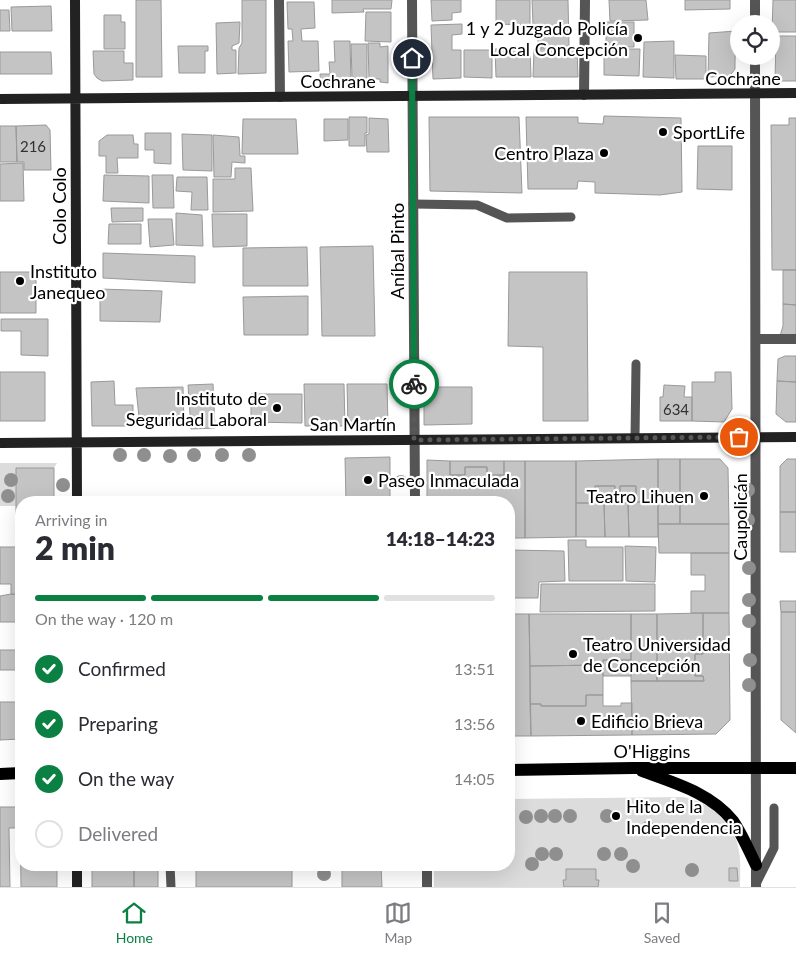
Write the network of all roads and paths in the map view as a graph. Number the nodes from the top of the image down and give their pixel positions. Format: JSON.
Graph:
{"nodes":[{"id":1,"x":75,"y":0,"type":"edge"},
{"id":2,"x":279,"y":0,"type":"edge"},
{"id":3,"x":412,"y":0,"type":"edge"},
{"id":4,"x":585,"y":0,"type":"edge"},
{"id":5,"x":755,"y":0,"type":"edge"},
{"id":6,"x":755,"y":15,"type":"edge"},
{"id":7,"x":755,"y":65,"type":"edge"},
{"id":8,"x":755,"y":94,"type":"junction"},
{"id":9,"x":796,"y":94,"type":"edge"},
{"id":10,"x":584,"y":95,"type":"junction"},
{"id":11,"x":412,"y":96,"type":"junction"},
{"id":12,"x":280,"y":97,"type":"junction"},
{"id":13,"x":0,"y":99,"type":"edge"},
{"id":14,"x":75,"y":99,"type":"junction"},
{"id":15,"x":413,"y":204,"type":"junction"},
{"id":16,"x":571,"y":217,"type":"dead end"},
{"id":17,"x":756,"y":339,"type":"junction"},
{"id":18,"x":796,"y":339,"type":"edge"},
{"id":19,"x":636,"y":364,"type":"dead end"},
{"id":20,"x":796,"y":436,"type":"edge"},
{"id":21,"x":756,"y":437,"type":"junction"},
{"id":22,"x":635,"y":438,"type":"junction"},
{"id":23,"x":414,"y":440,"type":"junction"},
{"id":24,"x":76,"y":442,"type":"junction"},
{"id":25,"x":0,"y":443,"type":"edge"},
{"id":26,"x":77,"y":496,"type":"edge"},
{"id":27,"x":415,"y":496,"type":"edge"},
{"id":28,"x":633,"y":768,"type":"junction"},
{"id":29,"x":756,"y":768,"type":"junction"},
{"id":30,"x":796,"y":768,"type":"edge"},
{"id":31,"x":515,"y":770,"type":"edge"},
{"id":32,"x":524,"y":770,"type":"junction"},
{"id":33,"x":0,"y":774,"type":"edge"},
{"id":34,"x":15,"y":774,"type":"edge"},
{"id":35,"x":515,"y":775,"type":"edge"},
{"id":36,"x":774,"y":808,"type":"dead end"},
{"id":37,"x":756,"y":865,"type":"junction"},
{"id":38,"x":77,"y":871,"type":"edge"},
{"id":39,"x":170,"y":871,"type":"edge"},
{"id":40,"x":427,"y":871,"type":"edge"},
{"id":41,"x":756,"y":885,"type":"edge"},
{"id":42,"x":77,"y":887,"type":"edge"},
{"id":43,"x":171,"y":887,"type":"edge"},
{"id":44,"x":428,"y":887,"type":"edge"}],
"edges":[{"from":1,"to":14,"type":"street","name":"Colo Colo"},
{"from":2,"to":12,"type":"street"},
{"from":3,"to":11,"type":"street","name":"Aníbal Pinto"},
{"from":4,"to":10,"type":"street"},
{"from":5,"to":6,"type":"street"},
{"from":7,"to":8,"type":"street","name":"Caupolicán"},
{"from":8,"to":9,"type":"street","name":"Cochrane"},
{"from":8,"to":10,"type":"street","name":"Cochrane"},
{"from":8,"to":17,"type":"street","name":"Caupolicán"},
{"from":10,"to":11,"type":"street","name":"Cochrane"},
{"from":11,"to":12,"type":"street","name":"Cochrane"},
{"from":11,"to":15,"type":"street","name":"Aníbal Pinto"},
{"from":12,"to":14,"type":"street","name":"Cochrane"},
{"from":13,"to":14,"type":"street","name":"Cochrane"},
{"from":14,"to":24,"type":"street","name":"Colo Colo"},
{"from":15,"to":16,"type":"lane"},
{"from":15,"to":23,"type":"street","name":"Aníbal Pinto"},
{"from":17,"to":18,"type":"street"},
{"from":17,"to":21,"type":"street","name":"Caupolicán"},
{"from":19,"to":22,"type":"lane"},
{"from":20,"to":21,"type":"street","name":"San Martín"},
{"from":21,"to":22,"type":"street","name":"San Martín"},
{"from":21,"to":29,"type":"street","name":"Caupolicán"},
{"from":22,"to":23,"type":"street","name":"San Martín"},
{"from":23,"to":24,"type":"street","name":"San Martín"},
{"from":23,"to":27,"type":"street","name":"Aníbal Pinto"},
{"from":24,"to":25,"type":"street","name":"San Martín"},
{"from":24,"to":26,"type":"street","name":"Colo Colo"},
{"from":28,"to":29,"type":"main road","name":"O'Higgins"},
{"from":28,"to":32,"type":"main road","name":"O'Higgins"},
{"from":28,"to":37,"type":"main road"},
{"from":29,"to":30,"type":"main road","name":"O'Higgins"},
{"from":29,"to":37,"type":"street","name":"Caupolicán"},
{"from":31,"to":32,"type":"main road","name":"O'Higgins"},
{"from":32,"to":35,"type":"main road"},
{"from":33,"to":34,"type":"main road"},
{"from":36,"to":41,"type":"lane"},
{"from":37,"to":41,"type":"street","name":"Caupolicán"},
{"from":38,"to":42,"type":"street"},
{"from":39,"to":43,"type":"lane"},
{"from":40,"to":44,"type":"street"}]}
